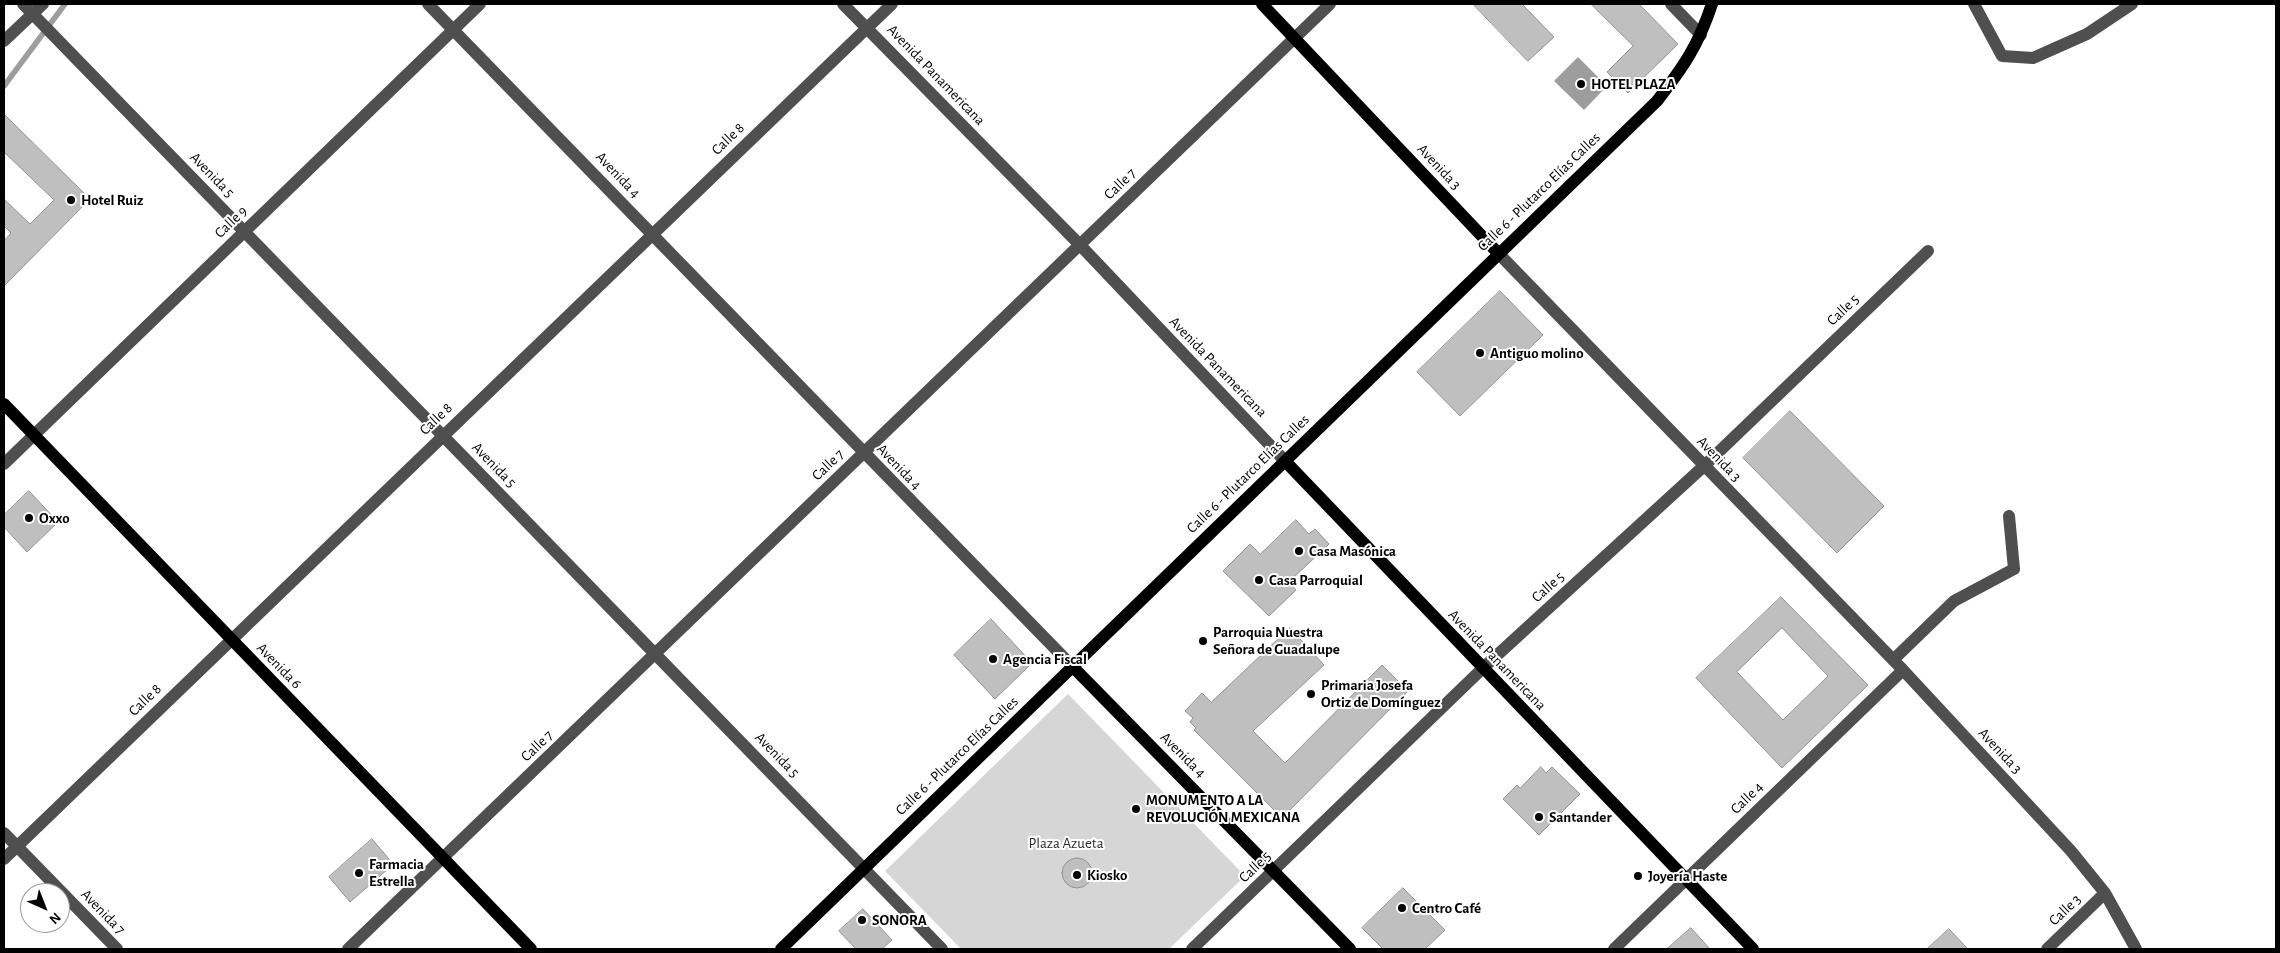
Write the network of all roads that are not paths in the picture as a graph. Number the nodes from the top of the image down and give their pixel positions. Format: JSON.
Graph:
{"nodes":[{"id":1,"x":23,"y":4,"type":"edge"},
{"id":2,"x":43,"y":4,"type":"edge"},
{"id":3,"x":428,"y":4,"type":"edge"},
{"id":4,"x":480,"y":4,"type":"edge"},
{"id":5,"x":843,"y":4,"type":"edge"},
{"id":6,"x":892,"y":4,"type":"edge"},
{"id":7,"x":1262,"y":4,"type":"edge"},
{"id":8,"x":1330,"y":4,"type":"edge"},
{"id":9,"x":1671,"y":4,"type":"edge"},
{"id":10,"x":1712,"y":4,"type":"edge"},
{"id":11,"x":1974,"y":4,"type":"edge"},
{"id":12,"x":2132,"y":4,"type":"edge"},
{"id":13,"x":32,"y":13,"type":"junction"},
{"id":14,"x":866,"y":28,"type":"junction"},
{"id":15,"x":454,"y":30,"type":"junction"},
{"id":16,"x":1701,"y":35,"type":"junction"},
{"id":17,"x":1296,"y":37,"type":"junction"},
{"id":18,"x":4,"y":41,"type":"edge"},
{"id":19,"x":244,"y":232,"type":"junction"},
{"id":20,"x":653,"y":234,"type":"junction"},
{"id":21,"x":1080,"y":245,"type":"junction"},
{"id":22,"x":1928,"y":251,"type":"dead end"},
{"id":23,"x":1498,"y":254,"type":"junction"},
{"id":24,"x":4,"y":404,"type":"edge"},
{"id":25,"x":33,"y":435,"type":"junction"},
{"id":26,"x":442,"y":436,"type":"junction"},
{"id":27,"x":864,"y":454,"type":"junction"},
{"id":28,"x":1285,"y":461,"type":"junction"},
{"id":29,"x":4,"y":464,"type":"edge"},
{"id":30,"x":1704,"y":466,"type":"junction"},
{"id":31,"x":2009,"y":516,"type":"dead end"},
{"id":32,"x":231,"y":640,"type":"junction"},
{"id":33,"x":656,"y":654,"type":"junction"},
{"id":34,"x":1893,"y":660,"type":"junction"},
{"id":35,"x":1074,"y":667,"type":"junction"},
{"id":36,"x":1483,"y":668,"type":"junction"},
{"id":37,"x":1903,"y":670,"type":"junction"},
{"id":38,"x":4,"y":833,"type":"edge"},
{"id":39,"x":17,"y":846,"type":"junction"},
{"id":40,"x":443,"y":858,"type":"junction"},
{"id":41,"x":4,"y":859,"type":"edge"},
{"id":42,"x":865,"y":868,"type":"junction"},
{"id":43,"x":1274,"y":871,"type":"junction"},
{"id":44,"x":1686,"y":880,"type":"junction"},
{"id":45,"x":2105,"y":893,"type":"junction"},
{"id":46,"x":117,"y":949,"type":"edge"},
{"id":47,"x":348,"y":949,"type":"edge"},
{"id":48,"x":531,"y":949,"type":"edge"},
{"id":49,"x":781,"y":949,"type":"edge"},
{"id":50,"x":942,"y":949,"type":"edge"},
{"id":51,"x":1192,"y":949,"type":"edge"},
{"id":52,"x":1350,"y":949,"type":"edge"},
{"id":53,"x":1614,"y":949,"type":"edge"},
{"id":54,"x":1753,"y":949,"type":"edge"},
{"id":55,"x":2047,"y":949,"type":"edge"},
{"id":56,"x":2136,"y":949,"type":"edge"}],
"edges":[{"from":1,"to":13,"type":"street","name":"Avenida 5"},
{"from":2,"to":13,"type":"street"},
{"from":3,"to":15,"type":"street","name":"Avenida 4"},
{"from":4,"to":15,"type":"street","name":"Calle 9"},
{"from":5,"to":14,"type":"street","name":"Avenida Panamericana"},
{"from":6,"to":14,"type":"street","name":"Calle 8"},
{"from":7,"to":17,"type":"main road","name":"Avenida 3"},
{"from":8,"to":17,"type":"street","name":"Calle 7"},
{"from":9,"to":16,"type":"street"},
{"from":10,"to":16,"type":"main road","name":"Calle 6 - Plutarco Elías Calles"},
{"from":11,"to":12,"type":"street"},
{"from":13,"to":18,"type":"street"},
{"from":13,"to":19,"type":"street","name":"Avenida 5"},
{"from":14,"to":20,"type":"street","name":"Calle 8"},
{"from":14,"to":21,"type":"street","name":"Avenida Panamericana"},
{"from":15,"to":19,"type":"street","name":"Calle 9"},
{"from":15,"to":20,"type":"street","name":"Avenida 4"},
{"from":16,"to":23,"type":"main road","name":"Calle 6 - Plutarco Elías Calles"},
{"from":17,"to":21,"type":"street","name":"Calle 7"},
{"from":17,"to":23,"type":"main road","name":"Avenida 3"},
{"from":19,"to":25,"type":"street","name":"Calle 9"},
{"from":19,"to":26,"type":"street","name":"Avenida 5"},
{"from":20,"to":26,"type":"street","name":"Calle 8"},
{"from":20,"to":27,"type":"street","name":"Avenida 4"},
{"from":21,"to":27,"type":"street","name":"Calle 7"},
{"from":21,"to":28,"type":"street","name":"Avenida Panamericana"},
{"from":22,"to":30,"type":"street","name":"Calle 5"},
{"from":23,"to":28,"type":"main road","name":"Calle 6 - Plutarco Elías Calles"},
{"from":23,"to":30,"type":"street","name":"Avenida 3"},
{"from":24,"to":25,"type":"main road","name":"Avenida 6"},
{"from":25,"to":29,"type":"street","name":"Calle 9"},
{"from":25,"to":32,"type":"main road","name":"Avenida 6"},
{"from":26,"to":32,"type":"street","name":"Calle 8"},
{"from":26,"to":33,"type":"street","name":"Avenida 5"},
{"from":27,"to":33,"type":"street","name":"Calle 7"},
{"from":27,"to":35,"type":"street","name":"Avenida 4"},
{"from":28,"to":35,"type":"main road","name":"Calle 6 - Plutarco Elías Calles"},
{"from":28,"to":36,"type":"main road","name":"Avenida Panamericana"},
{"from":30,"to":34,"type":"street","name":"Avenida 3"},
{"from":30,"to":36,"type":"street","name":"Calle 5"},
{"from":31,"to":34,"type":"street"},
{"from":32,"to":39,"type":"street","name":"Calle 8"},
{"from":32,"to":40,"type":"main road","name":"Avenida 6"},
{"from":33,"to":40,"type":"street","name":"Calle 7"},
{"from":33,"to":42,"type":"street","name":"Avenida 5"},
{"from":34,"to":37,"type":"street","name":"Avenida 3"},
{"from":35,"to":42,"type":"main road","name":"Calle 6 - Plutarco Elías Calles"},
{"from":35,"to":43,"type":"main road","name":"Avenida 4"},
{"from":36,"to":43,"type":"street","name":"Calle 5"},
{"from":36,"to":44,"type":"main road","name":"Avenida Panamericana"},
{"from":37,"to":44,"type":"street","name":"Calle 4"},
{"from":37,"to":45,"type":"street","name":"Avenida 3"},
{"from":38,"to":39,"type":"street","name":"Avenida 7"},
{"from":39,"to":41,"type":"street","name":"Calle 8"},
{"from":39,"to":46,"type":"street","name":"Avenida 7"},
{"from":40,"to":47,"type":"street","name":"Calle 7"},
{"from":40,"to":48,"type":"main road","name":"Avenida 6"},
{"from":42,"to":49,"type":"main road","name":"Calle 6 - Plutarco Elías Calles"},
{"from":42,"to":50,"type":"street","name":"Avenida 5"},
{"from":43,"to":51,"type":"street","name":"Calle 5"},
{"from":43,"to":52,"type":"main road","name":"Avenida 4"},
{"from":44,"to":53,"type":"street","name":"Calle 4"},
{"from":44,"to":54,"type":"main road","name":"Avenida Panamericana"},
{"from":45,"to":55,"type":"street","name":"Calle 3"},
{"from":45,"to":56,"type":"street","name":"Avenida 3"}]}
